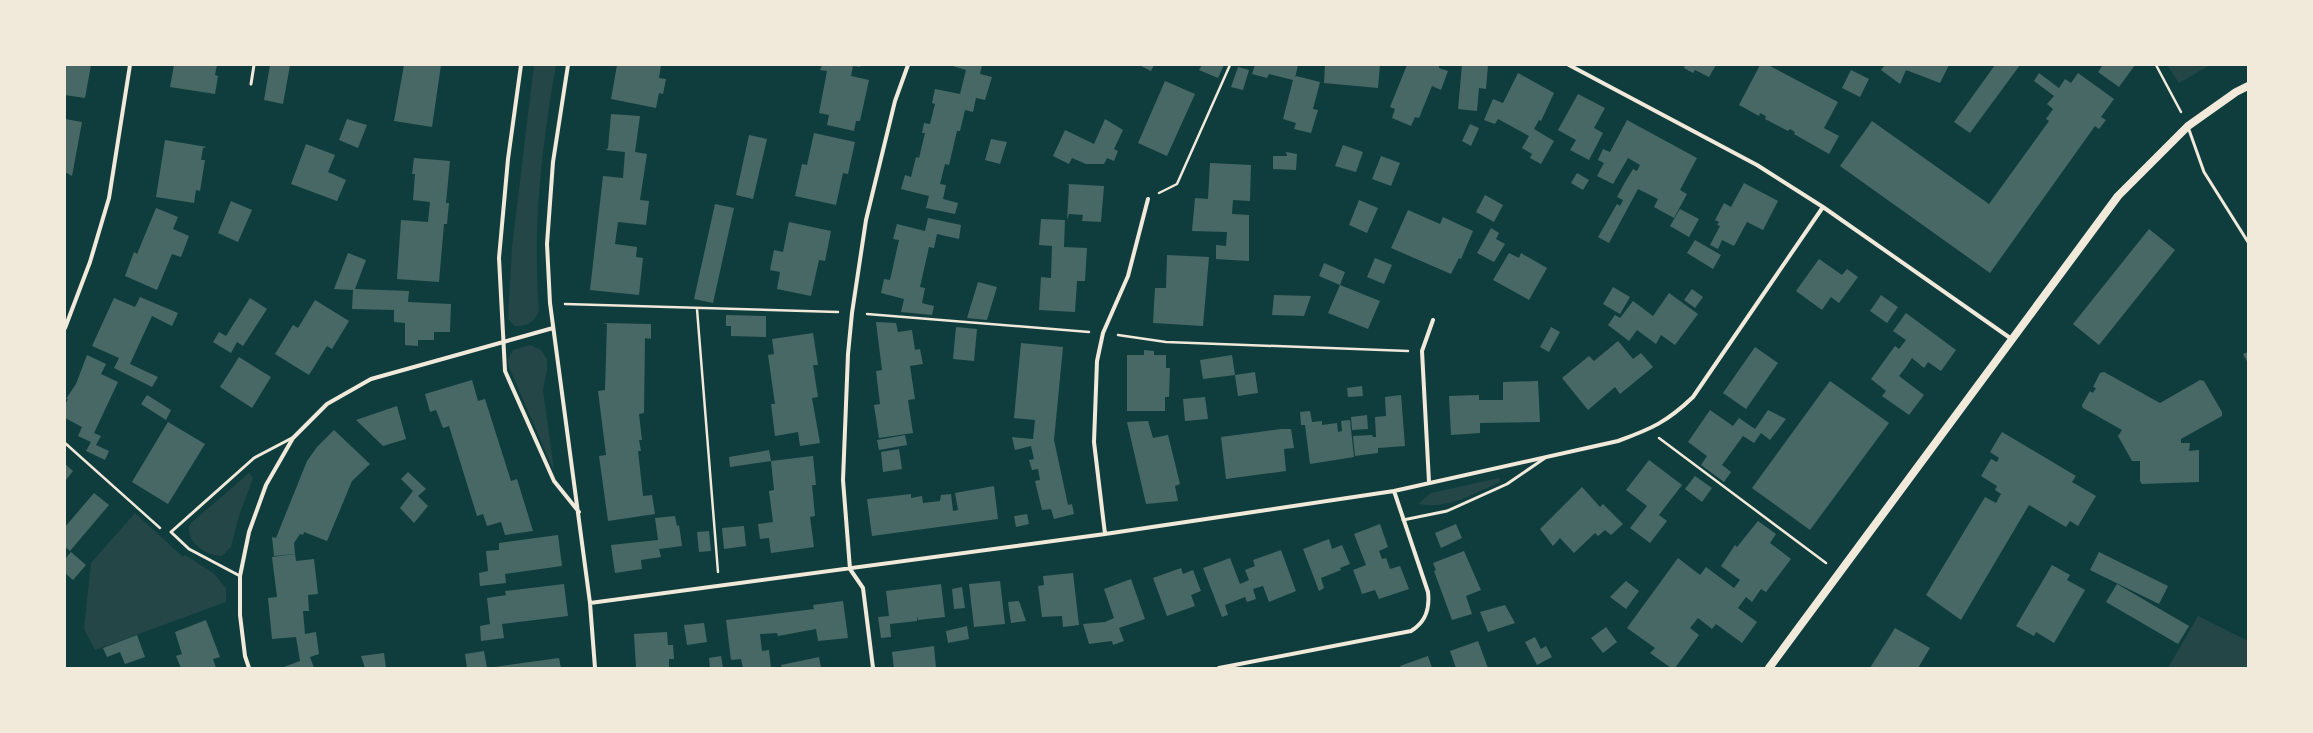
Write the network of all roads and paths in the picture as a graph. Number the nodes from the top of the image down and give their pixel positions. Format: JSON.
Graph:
{"nodes":[{"id":1,"x":130,"y":65,"type":"edge"},
{"id":2,"x":254,"y":65,"type":"edge"},
{"id":3,"x":521,"y":65,"type":"edge"},
{"id":4,"x":568,"y":65,"type":"edge"},
{"id":5,"x":908,"y":65,"type":"edge"},
{"id":6,"x":1230,"y":65,"type":"edge"},
{"id":7,"x":1569,"y":65,"type":"edge"},
{"id":8,"x":2156,"y":65,"type":"edge"},
{"id":9,"x":251,"y":84,"type":"dead end"},
{"id":10,"x":2248,"y":86,"type":"edge"},
{"id":11,"x":2188,"y":126,"type":"junction"},
{"id":12,"x":1148,"y":199,"type":"joint"},
{"id":13,"x":1823,"y":207,"type":"junction"},
{"id":14,"x":2248,"y":242,"type":"edge"},
{"id":15,"x":550,"y":303,"type":"junction"},
{"id":16,"x":698,"y":309,"type":"junction"},
{"id":17,"x":852,"y":313,"type":"junction"},
{"id":18,"x":1433,"y":320,"type":"dead end"},
{"id":19,"x":65,"y":328,"type":"edge"},
{"id":20,"x":553,"y":328,"type":"junction"},
{"id":21,"x":1103,"y":333,"type":"junction"},
{"id":22,"x":2014,"y":340,"type":"junction"},
{"id":23,"x":502,"y":341,"type":"junction"},
{"id":24,"x":1422,"y":351,"type":"junction"},
{"id":25,"x":1648,"y":430,"type":"junction"},
{"id":26,"x":293,"y":438,"type":"junction"},
{"id":27,"x":65,"y":443,"type":"edge"},
{"id":28,"x":1548,"y":456,"type":"junction"},
{"id":29,"x":1429,"y":482,"type":"junction"},
{"id":30,"x":1394,"y":491,"type":"junction"},
{"id":31,"x":579,"y":512,"type":"junction"},
{"id":32,"x":1403,"y":520,"type":"junction"},
{"id":33,"x":171,"y":532,"type":"junction"},
{"id":34,"x":1105,"y":534,"type":"junction"},
{"id":35,"x":850,"y":569,"type":"junction"},
{"id":36,"x":1840,"y":573,"type":"junction"},
{"id":37,"x":240,"y":576,"type":"junction"},
{"id":38,"x":719,"y":584,"type":"junction"},
{"id":39,"x":590,"y":603,"type":"junction"},
{"id":40,"x":249,"y":668,"type":"edge"},
{"id":41,"x":595,"y":668,"type":"edge"},
{"id":42,"x":873,"y":668,"type":"edge"},
{"id":43,"x":1219,"y":668,"type":"edge"},
{"id":44,"x":1768,"y":668,"type":"edge"}],
"edges":[{"from":1,"to":19,"type":"street"},
{"from":2,"to":9,"type":"lane"},
{"from":3,"to":23,"type":"street"},
{"from":4,"to":15,"type":"street"},
{"from":5,"to":17,"type":"street"},
{"from":6,"to":12,"type":"path"},
{"from":7,"to":13,"type":"street"},
{"from":8,"to":11,"type":"path"},
{"from":10,"to":11,"type":"main road"},
{"from":11,"to":14,"type":"lane"},
{"from":11,"to":22,"type":"main road"},
{"from":12,"to":21,"type":"street"},
{"from":13,"to":22,"type":"street"},
{"from":13,"to":25,"type":"street"},
{"from":15,"to":16,"type":"path"},
{"from":15,"to":20,"type":"street"},
{"from":16,"to":17,"type":"path"},
{"from":16,"to":38,"type":"path"},
{"from":17,"to":21,"type":"path"},
{"from":17,"to":35,"type":"street"},
{"from":18,"to":24,"type":"street"},
{"from":20,"to":23,"type":"street"},
{"from":20,"to":31,"type":"street"},
{"from":21,"to":24,"type":"path"},
{"from":21,"to":34,"type":"street"},
{"from":22,"to":36,"type":"main road"},
{"from":23,"to":26,"type":"street"},
{"from":23,"to":31,"type":"street"},
{"from":24,"to":29,"type":"street"},
{"from":25,"to":28,"type":"street"},
{"from":25,"to":36,"type":"path"},
{"from":26,"to":33,"type":"lane"},
{"from":26,"to":37,"type":"street"},
{"from":27,"to":33,"type":"path"},
{"from":28,"to":29,"type":"street"},
{"from":28,"to":32,"type":"lane"},
{"from":29,"to":30,"type":"street"},
{"from":30,"to":32,"type":"street"},
{"from":30,"to":34,"type":"street"},
{"from":31,"to":39,"type":"street"},
{"from":32,"to":43,"type":"street"},
{"from":33,"to":37,"type":"lane"},
{"from":34,"to":35,"type":"street"},
{"from":35,"to":38,"type":"street"},
{"from":35,"to":42,"type":"street"},
{"from":36,"to":44,"type":"main road"},
{"from":37,"to":40,"type":"street"},
{"from":38,"to":39,"type":"street"},
{"from":39,"to":41,"type":"street"}]}
